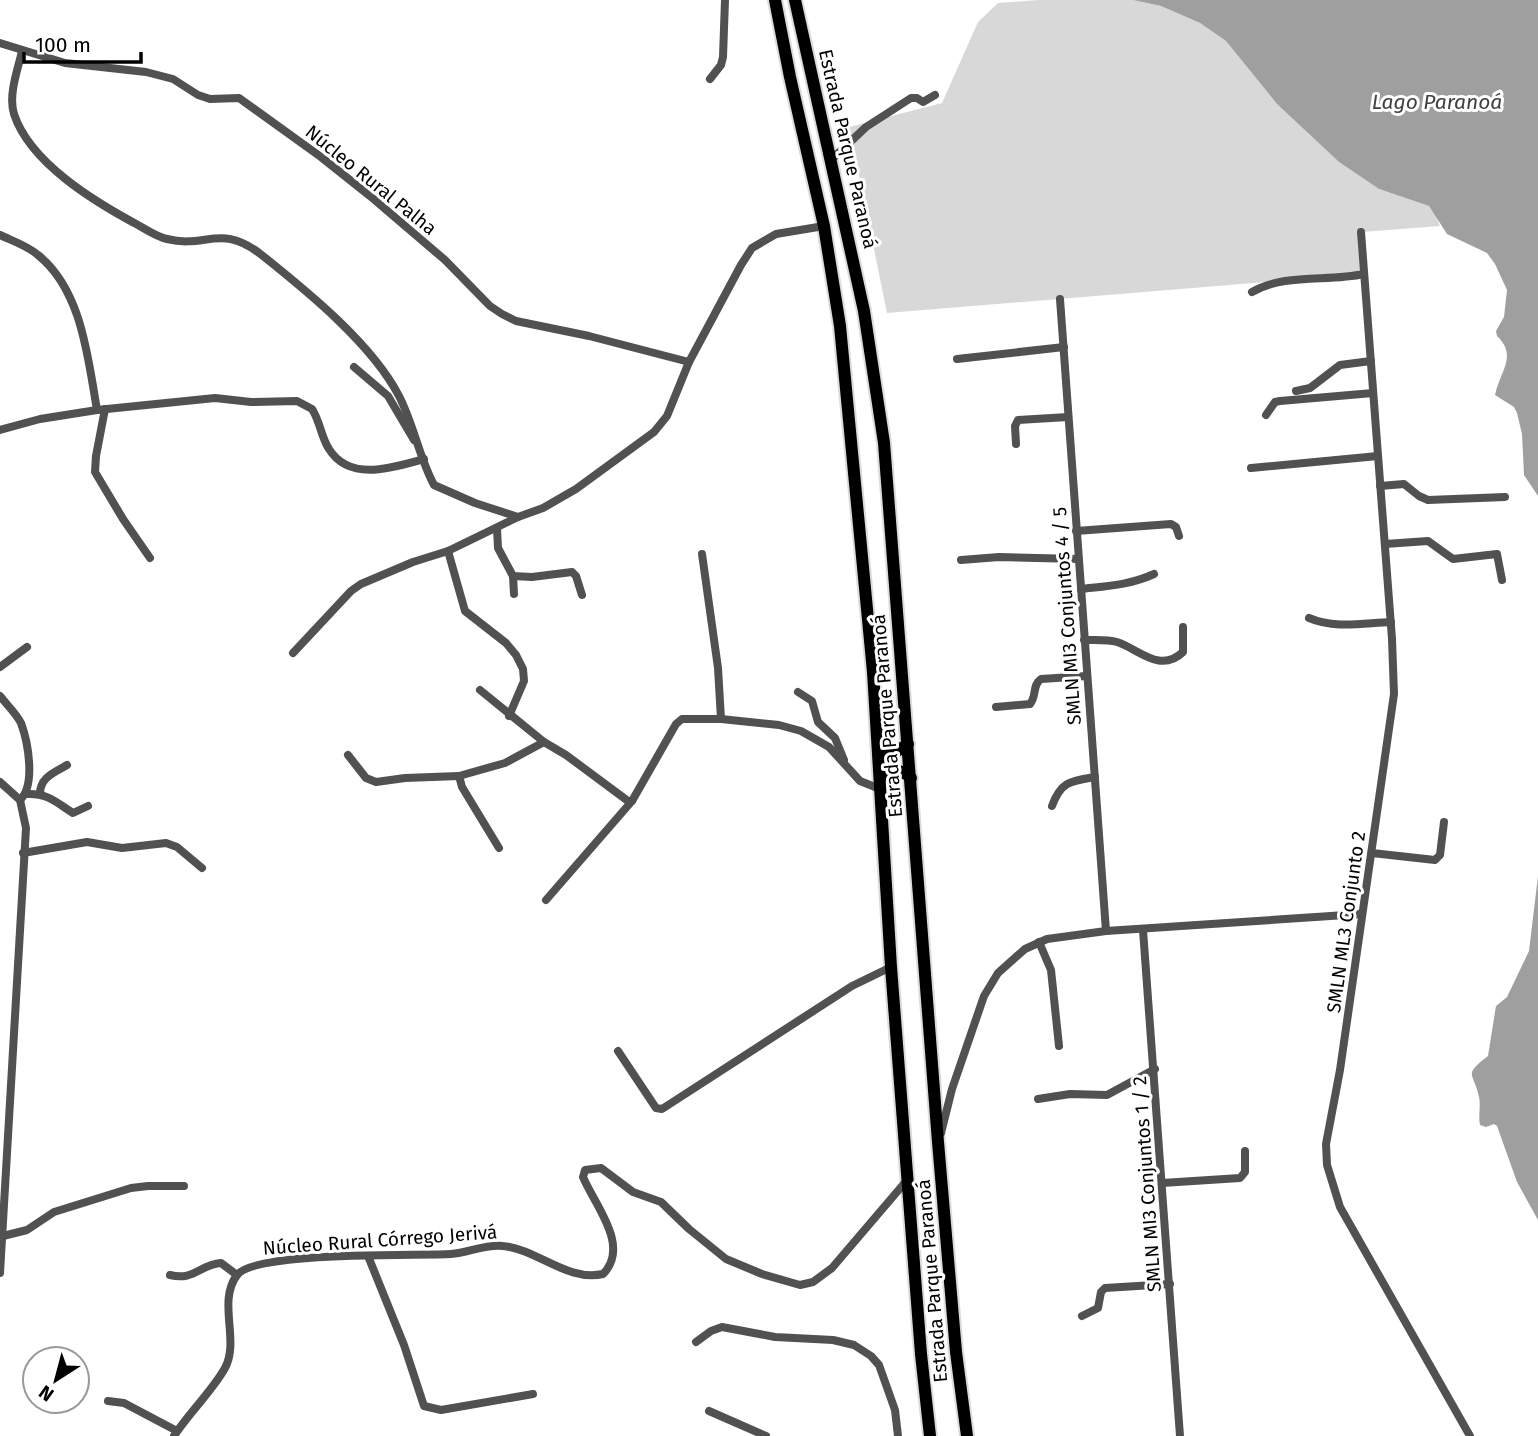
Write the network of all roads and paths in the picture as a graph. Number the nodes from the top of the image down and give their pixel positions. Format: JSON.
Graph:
{"nodes":[{"id":1,"x":725,"y":0,"type":"edge"},
{"id":2,"x":775,"y":0,"type":"edge"},
{"id":3,"x":795,"y":0,"type":"edge"},
{"id":4,"x":0,"y":43,"type":"edge"},
{"id":5,"x":22,"y":51,"type":"junction"},
{"id":6,"x":790,"y":77,"type":"junction"},
{"id":7,"x":811,"y":77,"type":"junction"},
{"id":8,"x":710,"y":79,"type":"dead end"},
{"id":9,"x":935,"y":95,"type":"dead end"},
{"id":10,"x":831,"y":160,"type":"junction"},
{"id":11,"x":824,"y":226,"type":"junction"},
{"id":12,"x":1361,"y":232,"type":"dead end"},
{"id":13,"x":0,"y":235,"type":"edge"},
{"id":14,"x":1364,"y":274,"type":"junction"},
{"id":15,"x":1252,"y":292,"type":"dead end"},
{"id":16,"x":1060,"y":299,"type":"dead end"},
{"id":17,"x":1064,"y":347,"type":"junction"},
{"id":18,"x":957,"y":359,"type":"dead end"},
{"id":19,"x":1371,"y":361,"type":"junction"},
{"id":20,"x":689,"y":362,"type":"junction"},
{"id":21,"x":354,"y":367,"type":"dead end"},
{"id":22,"x":1296,"y":391,"type":"dead end"},
{"id":23,"x":1373,"y":393,"type":"junction"},
{"id":24,"x":101,"y":410,"type":"junction"},
{"id":25,"x":1266,"y":415,"type":"dead end"},
{"id":26,"x":1068,"y":417,"type":"junction"},
{"id":27,"x":0,"y":430,"type":"edge"},
{"id":28,"x":1017,"y":444,"type":"dead end"},
{"id":29,"x":418,"y":445,"type":"junction"},
{"id":30,"x":1378,"y":456,"type":"junction"},
{"id":31,"x":425,"y":459,"type":"junction"},
{"id":32,"x":1251,"y":468,"type":"dead end"},
{"id":33,"x":1380,"y":486,"type":"junction"},
{"id":34,"x":1505,"y":497,"type":"dead end"},
{"id":35,"x":518,"y":517,"type":"junction"},
{"id":36,"x":497,"y":529,"type":"junction"},
{"id":37,"x":1076,"y":531,"type":"junction"},
{"id":38,"x":1179,"y":536,"type":"dead end"},
{"id":39,"x":1385,"y":544,"type":"junction"},
{"id":40,"x":448,"y":551,"type":"junction"},
{"id":41,"x":702,"y":554,"type":"dead end"},
{"id":42,"x":150,"y":558,"type":"dead end"},
{"id":43,"x":1078,"y":559,"type":"junction"},
{"id":44,"x":961,"y":560,"type":"dead end"},
{"id":45,"x":1154,"y":574,"type":"dead end"},
{"id":46,"x":513,"y":576,"type":"junction"},
{"id":47,"x":1502,"y":580,"type":"dead end"},
{"id":48,"x":1081,"y":589,"type":"junction"},
{"id":49,"x":513,"y":594,"type":"dead end"},
{"id":50,"x":582,"y":596,"type":"dead end"},
{"id":51,"x":1309,"y":618,"type":"dead end"},
{"id":52,"x":1391,"y":622,"type":"junction"},
{"id":53,"x":1183,"y":627,"type":"dead end"},
{"id":54,"x":1084,"y":640,"type":"junction"},
{"id":55,"x":27,"y":646,"type":"dead end"},
{"id":56,"x":293,"y":653,"type":"dead end"},
{"id":57,"x":0,"y":667,"type":"edge"},
{"id":58,"x":1087,"y":676,"type":"junction"},
{"id":59,"x":480,"y":690,"type":"dead end"},
{"id":60,"x":799,"y":692,"type":"dead end"},
{"id":61,"x":0,"y":696,"type":"edge"},
{"id":62,"x":996,"y":707,"type":"dead end"},
{"id":63,"x":509,"y":716,"type":"junction"},
{"id":64,"x":721,"y":719,"type":"junction"},
{"id":65,"x":544,"y":742,"type":"junction"},
{"id":66,"x":908,"y":744,"type":"junction"},
{"id":67,"x":878,"y":745,"type":"junction"},
{"id":68,"x":348,"y":755,"type":"dead end"},
{"id":69,"x":67,"y":765,"type":"dead end"},
{"id":70,"x":846,"y":766,"type":"junction"},
{"id":71,"x":459,"y":776,"type":"junction"},
{"id":72,"x":1095,"y":777,"type":"junction"},
{"id":73,"x":911,"y":778,"type":"junction"},
{"id":74,"x":0,"y":782,"type":"edge"},
{"id":75,"x":880,"y":784,"type":"junction"},
{"id":76,"x":40,"y":794,"type":"junction"},
{"id":77,"x":23,"y":797,"type":"junction"},
{"id":78,"x":632,"y":802,"type":"junction"},
{"id":79,"x":88,"y":806,"type":"dead end"},
{"id":80,"x":1052,"y":806,"type":"dead end"},
{"id":81,"x":1444,"y":822,"type":"dead end"},
{"id":82,"x":499,"y":848,"type":"dead end"},
{"id":83,"x":23,"y":853,"type":"junction"},
{"id":84,"x":1372,"y":853,"type":"junction"},
{"id":85,"x":202,"y":868,"type":"dead end"},
{"id":86,"x":546,"y":900,"type":"dead end"},
{"id":87,"x":1361,"y":914,"type":"junction"},
{"id":88,"x":1143,"y":930,"type":"junction"},
{"id":89,"x":1106,"y":931,"type":"junction"},
{"id":90,"x":1039,"y":942,"type":"junction"},
{"id":91,"x":891,"y":967,"type":"junction"},
{"id":92,"x":1059,"y":1046,"type":"dead end"},
{"id":93,"x":618,"y":1051,"type":"dead end"},
{"id":94,"x":1155,"y":1069,"type":"junction"},
{"id":95,"x":935,"y":1086,"type":"junction"},
{"id":96,"x":952,"y":1089,"type":"junction"},
{"id":97,"x":1038,"y":1099,"type":"dead end"},
{"id":98,"x":938,"y":1142,"type":"junction"},
{"id":99,"x":1245,"y":1151,"type":"dead end"},
{"id":100,"x":908,"y":1179,"type":"junction"},
{"id":101,"x":1162,"y":1182,"type":"junction"},
{"id":102,"x":184,"y":1186,"type":"dead end"},
{"id":103,"x":3,"y":1236,"type":"junction"},
{"id":104,"x":369,"y":1256,"type":"junction"},
{"id":105,"x":0,"y":1273,"type":"edge"},
{"id":106,"x":170,"y":1275,"type":"dead end"},
{"id":107,"x":237,"y":1275,"type":"junction"},
{"id":108,"x":1170,"y":1284,"type":"junction"},
{"id":109,"x":1082,"y":1316,"type":"dead end"},
{"id":110,"x":696,"y":1342,"type":"dead end"},
{"id":111,"x":533,"y":1394,"type":"dead end"},
{"id":112,"x":108,"y":1401,"type":"dead end"},
{"id":113,"x":709,"y":1411,"type":"dead end"},
{"id":114,"x":175,"y":1434,"type":"edge"},
{"id":115,"x":766,"y":1436,"type":"edge"},
{"id":116,"x":898,"y":1436,"type":"edge"},
{"id":117,"x":930,"y":1436,"type":"edge"},
{"id":118,"x":967,"y":1436,"type":"edge"},
{"id":119,"x":1180,"y":1436,"type":"edge"},
{"id":120,"x":1470,"y":1436,"type":"edge"}],
"edges":[{"from":1,"to":8,"type":"street"},
{"from":2,"to":6,"type":"main road","name":"Estrada Parque Paranoá"},
{"from":3,"to":7,"type":"main road","name":"Estrada Parque Paranoá"},
{"from":4,"to":5,"type":"street","name":"Núcleo Rural Palha"},
{"from":5,"to":20,"type":"street","name":"Núcleo Rural Palha"},
{"from":5,"to":29,"type":"street"},
{"from":6,"to":7,"type":"main road"},
{"from":6,"to":11,"type":"main road","name":"Estrada Parque Paranoá"},
{"from":7,"to":10,"type":"main road","name":"Estrada Parque Paranoá"},
{"from":9,"to":10,"type":"street"},
{"from":10,"to":66,"type":"main road","name":"Estrada Parque Paranoá"},
{"from":11,"to":20,"type":"street"},
{"from":11,"to":67,"type":"main road","name":"Estrada Parque Paranoá"},
{"from":12,"to":14,"type":"street","name":"SMLN ML3 Conjunto 2"},
{"from":13,"to":24,"type":"street"},
{"from":14,"to":15,"type":"street"},
{"from":14,"to":19,"type":"street","name":"SMLN ML3 Conjunto 2"},
{"from":16,"to":17,"type":"street","name":"SMLN MI3 Conjuntos 4 / 5"},
{"from":17,"to":18,"type":"street"},
{"from":17,"to":26,"type":"street","name":"SMLN MI3 Conjuntos 4 / 5"},
{"from":19,"to":22,"type":"street"},
{"from":19,"to":23,"type":"street","name":"SMLN ML3 Conjunto 2"},
{"from":20,"to":35,"type":"street"},
{"from":21,"to":29,"type":"street"},
{"from":23,"to":25,"type":"street"},
{"from":23,"to":30,"type":"street","name":"SMLN ML3 Conjunto 2"},
{"from":24,"to":27,"type":"street"},
{"from":24,"to":31,"type":"street"},
{"from":24,"to":42,"type":"street"},
{"from":26,"to":28,"type":"street"},
{"from":26,"to":37,"type":"street","name":"SMLN MI3 Conjuntos 4 / 5"},
{"from":29,"to":31,"type":"street"},
{"from":30,"to":32,"type":"street"},
{"from":30,"to":33,"type":"street","name":"SMLN ML3 Conjunto 2"},
{"from":31,"to":35,"type":"street"},
{"from":33,"to":34,"type":"street"},
{"from":33,"to":39,"type":"street","name":"SMLN ML3 Conjunto 2"},
{"from":35,"to":36,"type":"street"},
{"from":36,"to":40,"type":"street"},
{"from":36,"to":46,"type":"street"},
{"from":37,"to":38,"type":"street"},
{"from":37,"to":43,"type":"street","name":"SMLN MI3 Conjuntos 4 / 5"},
{"from":39,"to":47,"type":"street"},
{"from":39,"to":52,"type":"street","name":"SMLN ML3 Conjunto 2"},
{"from":40,"to":56,"type":"street"},
{"from":40,"to":63,"type":"street"},
{"from":41,"to":64,"type":"street"},
{"from":43,"to":44,"type":"street"},
{"from":43,"to":48,"type":"street","name":"SMLN MI3 Conjuntos 4 / 5"},
{"from":45,"to":48,"type":"street"},
{"from":46,"to":49,"type":"street"},
{"from":46,"to":50,"type":"street"},
{"from":48,"to":54,"type":"street","name":"SMLN MI3 Conjuntos 4 / 5"},
{"from":51,"to":52,"type":"street"},
{"from":52,"to":84,"type":"street","name":"SMLN ML3 Conjunto 2"},
{"from":53,"to":54,"type":"street"},
{"from":54,"to":58,"type":"street","name":"SMLN MI3 Conjuntos 4 / 5"},
{"from":55,"to":57,"type":"street"},
{"from":58,"to":62,"type":"street"},
{"from":58,"to":72,"type":"street","name":"SMLN MI3 Conjuntos 4 / 5"},
{"from":59,"to":63,"type":"street"},
{"from":60,"to":70,"type":"street"},
{"from":61,"to":77,"type":"street"},
{"from":63,"to":65,"type":"street"},
{"from":64,"to":70,"type":"street"},
{"from":64,"to":78,"type":"street"},
{"from":65,"to":71,"type":"street"},
{"from":65,"to":78,"type":"street"},
{"from":66,"to":67,"type":"main road"},
{"from":66,"to":73,"type":"main road","name":"Estrada Parque Paranoá"},
{"from":67,"to":75,"type":"main road","name":"Estrada Parque Paranoá"},
{"from":68,"to":71,"type":"street"},
{"from":69,"to":76,"type":"street"},
{"from":70,"to":75,"type":"street"},
{"from":71,"to":82,"type":"street"},
{"from":72,"to":80,"type":"street"},
{"from":72,"to":89,"type":"street","name":"SMLN MI3 Conjuntos 4 / 5"},
{"from":73,"to":75,"type":"main road"},
{"from":73,"to":95,"type":"main road","name":"Estrada Parque Paranoá"},
{"from":74,"to":77,"type":"street"},
{"from":75,"to":91,"type":"main road","name":"Estrada Parque Paranoá"},
{"from":76,"to":77,"type":"street"},
{"from":76,"to":79,"type":"street"},
{"from":77,"to":83,"type":"street"},
{"from":78,"to":86,"type":"street"},
{"from":81,"to":84,"type":"street"},
{"from":83,"to":85,"type":"street"},
{"from":83,"to":103,"type":"street"},
{"from":84,"to":87,"type":"street","name":"SMLN ML3 Conjunto 2"},
{"from":87,"to":88,"type":"street"},
{"from":87,"to":120,"type":"street","name":"SMLN ML3 Conjunto 2"},
{"from":88,"to":89,"type":"street"},
{"from":88,"to":94,"type":"street","name":"SMLN MI3 Conjuntos 1 / 2"},
{"from":89,"to":90,"type":"street"},
{"from":90,"to":92,"type":"street"},
{"from":90,"to":96,"type":"street"},
{"from":91,"to":93,"type":"street"},
{"from":91,"to":100,"type":"main road","name":"Estrada Parque Paranoá"},
{"from":94,"to":97,"type":"street"},
{"from":94,"to":101,"type":"street","name":"SMLN MI3 Conjuntos 1 / 2"},
{"from":95,"to":96,"type":"street"},
{"from":95,"to":98,"type":"main road","name":"Estrada Parque Paranoá"},
{"from":96,"to":98,"type":"street"},
{"from":98,"to":118,"type":"main road","name":"Estrada Parque Paranoá"},
{"from":99,"to":101,"type":"street"},
{"from":100,"to":104,"type":"street","name":"Núcleo Rural Córrego Jerivá"},
{"from":100,"to":117,"type":"main road","name":"Estrada Parque Paranoá"},
{"from":101,"to":108,"type":"street","name":"SMLN MI3 Conjuntos 1 / 2"},
{"from":102,"to":103,"type":"street"},
{"from":103,"to":105,"type":"street"},
{"from":104,"to":107,"type":"street","name":"Núcleo Rural Córrego Jerivá"},
{"from":104,"to":111,"type":"street"},
{"from":106,"to":107,"type":"street"},
{"from":107,"to":114,"type":"street"},
{"from":108,"to":109,"type":"street"},
{"from":108,"to":119,"type":"street","name":"SMLN MI3 Conjuntos 1 / 2"},
{"from":110,"to":116,"type":"street"},
{"from":112,"to":114,"type":"street"},
{"from":113,"to":115,"type":"street"}]}
